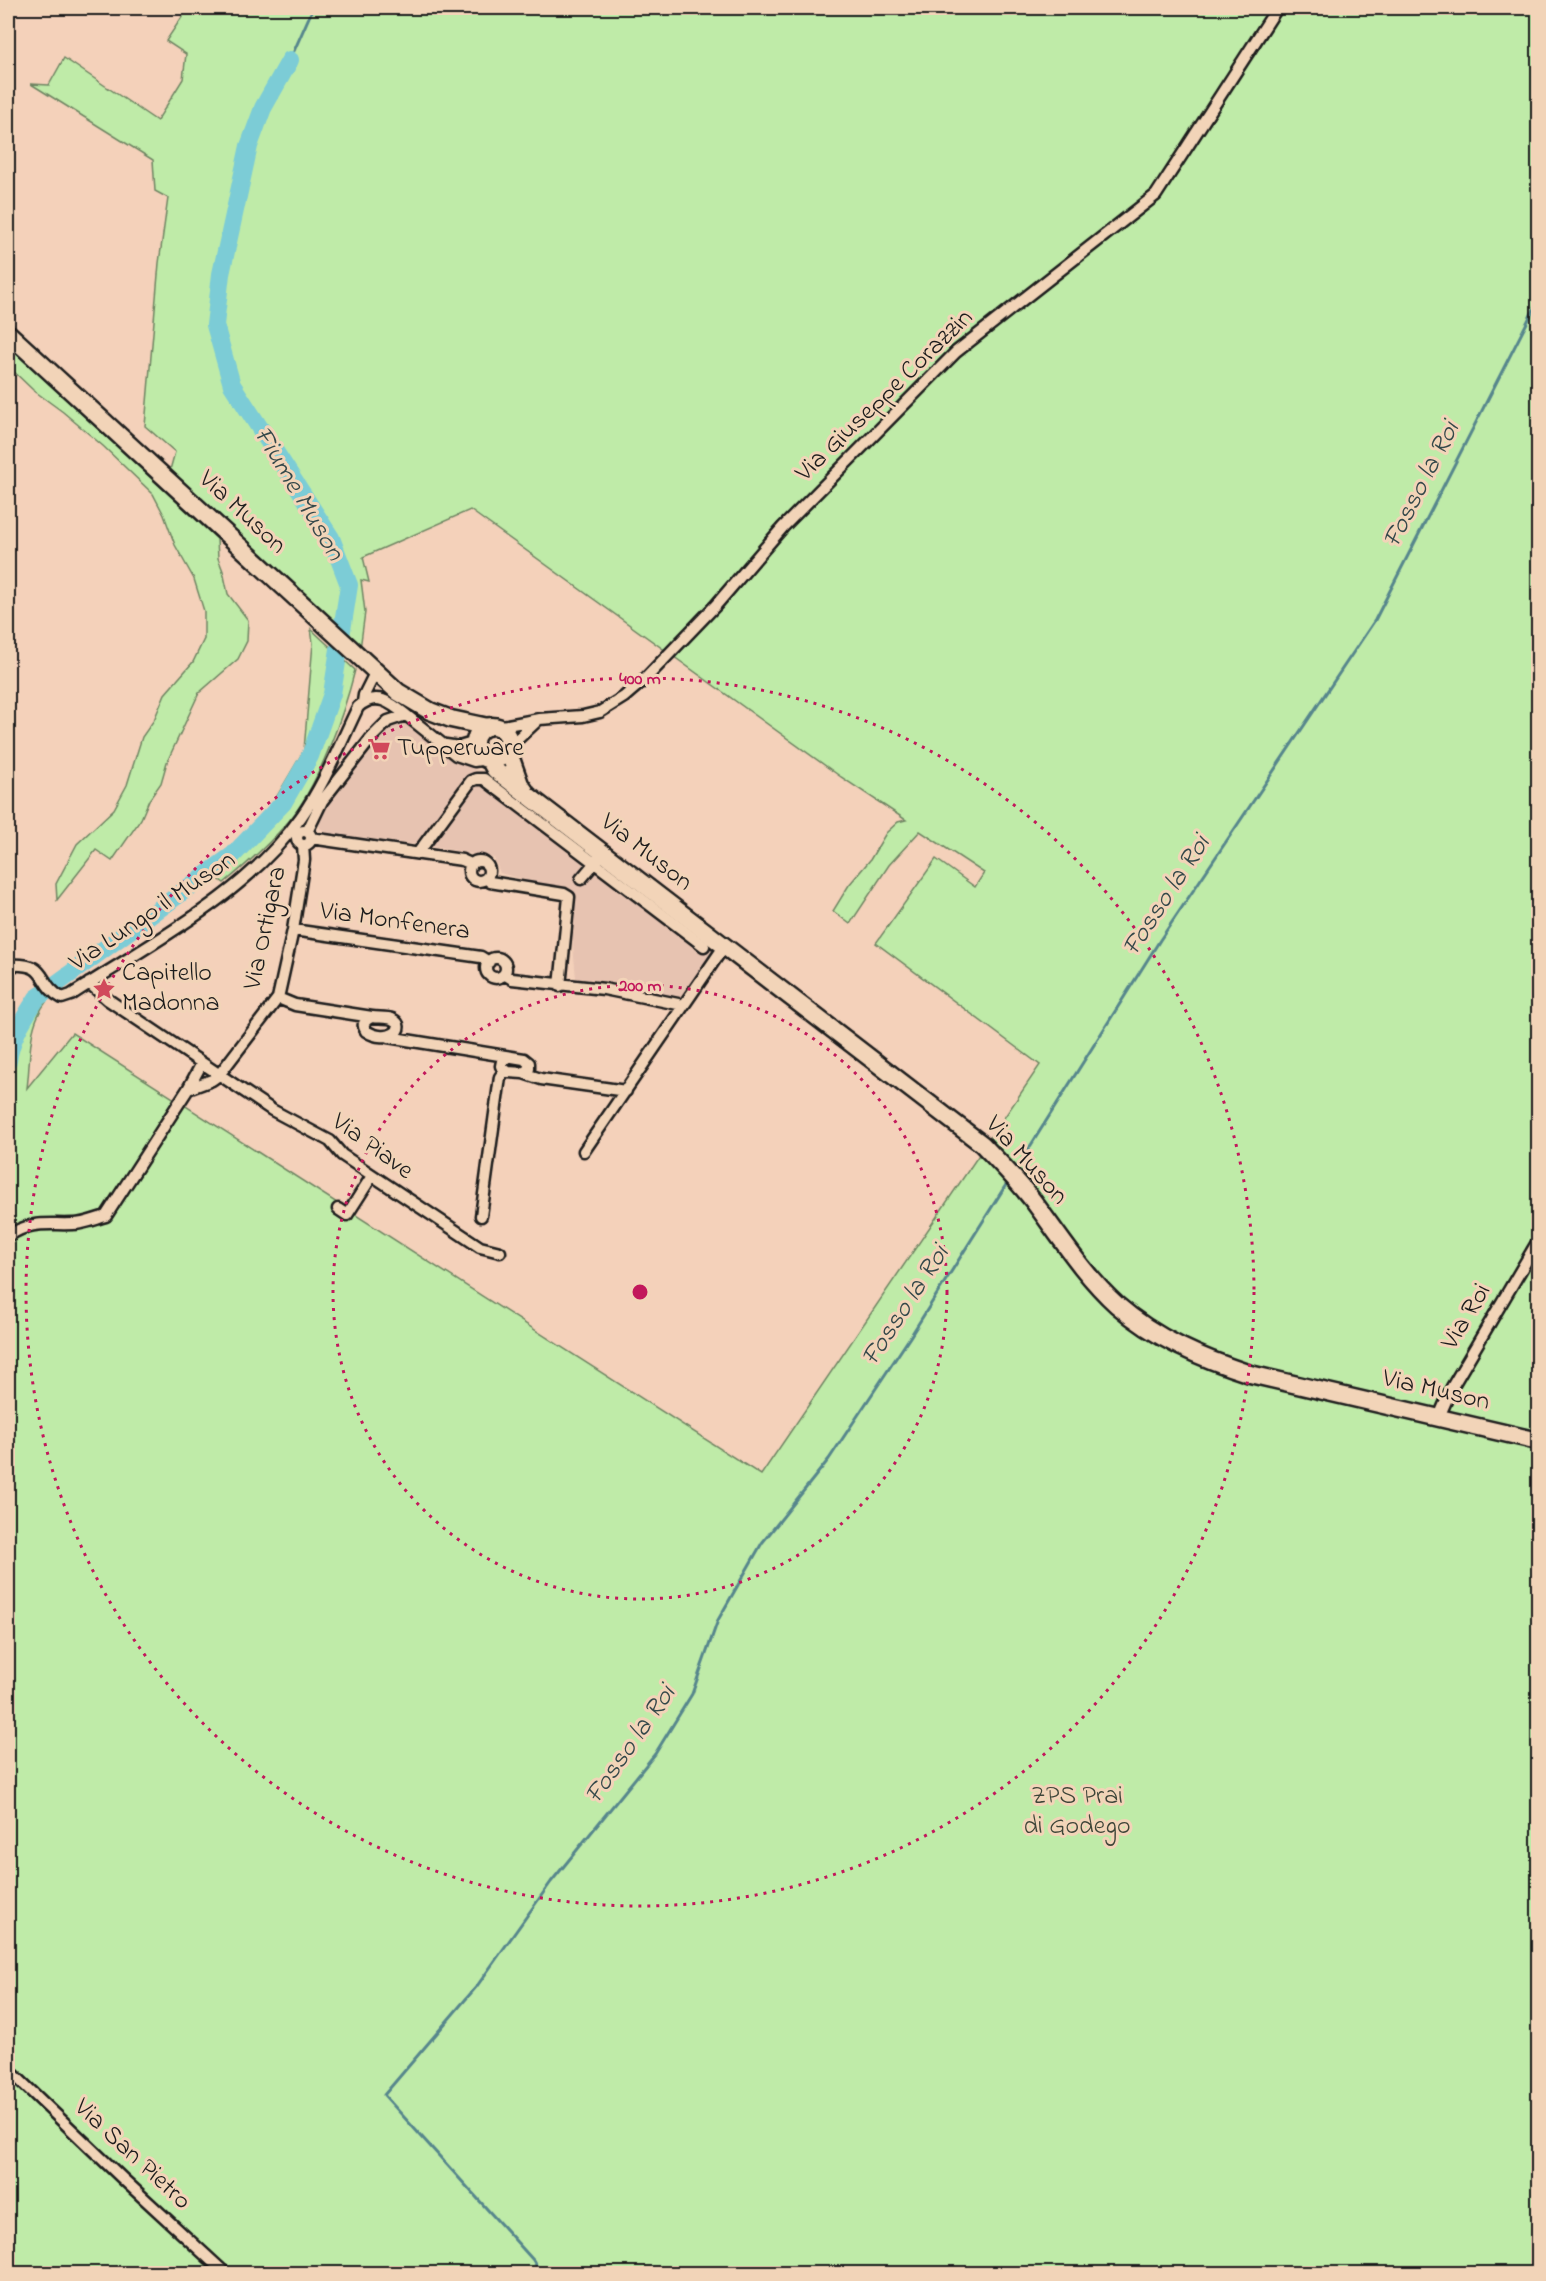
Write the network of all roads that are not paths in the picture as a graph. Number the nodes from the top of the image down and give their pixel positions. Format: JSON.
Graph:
{"nodes":[{"id":1,"x":1277,"y":8,"type":"edge"},
{"id":2,"x":8,"y":333,"type":"edge"},
{"id":3,"x":376,"y":671,"type":"junction"},
{"id":4,"x":363,"y":702,"type":"junction"},
{"id":5,"x":406,"y":715,"type":"junction"},
{"id":6,"x":451,"y":719,"type":"junction"},
{"id":7,"x":539,"y":719,"type":"junction"},
{"id":8,"x":493,"y":727,"type":"junction"},
{"id":9,"x":476,"y":741,"type":"junction"},
{"id":10,"x":446,"y":745,"type":"junction"},
{"id":11,"x":508,"y":748,"type":"junction"},
{"id":12,"x":488,"y":759,"type":"junction"},
{"id":13,"x":527,"y":794,"type":"junction"},
{"id":14,"x":307,"y":838,"type":"junction"},
{"id":15,"x":418,"y":853,"type":"junction"},
{"id":16,"x":599,"y":858,"type":"junction"},
{"id":17,"x":568,"y":895,"type":"junction"},
{"id":18,"x":681,"y":920,"type":"junction"},
{"id":19,"x":293,"y":930,"type":"junction"},
{"id":20,"x":725,"y":945,"type":"junction"},
{"id":21,"x":704,"y":946,"type":"dead end"},
{"id":22,"x":8,"y":965,"type":"edge"},
{"id":23,"x":89,"y":983,"type":"junction"},
{"id":24,"x":560,"y":986,"type":"junction"},
{"id":25,"x":278,"y":998,"type":"junction"},
{"id":26,"x":683,"y":1005,"type":"junction"},
{"id":27,"x":368,"y":1020,"type":"junction"},
{"id":28,"x":398,"y":1029,"type":"junction"},
{"id":29,"x":388,"y":1037,"type":"junction"},
{"id":30,"x":405,"y":1039,"type":"junction"},
{"id":31,"x":503,"y":1061,"type":"junction"},
{"id":32,"x":202,"y":1063,"type":"junction"},
{"id":33,"x":219,"y":1075,"type":"junction"},
{"id":34,"x":187,"y":1090,"type":"junction"},
{"id":35,"x":626,"y":1091,"type":"junction"},
{"id":36,"x":584,"y":1151,"type":"dead end"},
{"id":37,"x":372,"y":1176,"type":"junction"},
{"id":38,"x":338,"y":1209,"type":"dead end"},
{"id":39,"x":481,"y":1216,"type":"dead end"},
{"id":40,"x":8,"y":1236,"type":"edge"},
{"id":41,"x":1539,"y":1241,"type":"edge"},
{"id":42,"x":500,"y":1252,"type":"dead end"},
{"id":43,"x":1439,"y":1417,"type":"junction"},
{"id":44,"x":1539,"y":1441,"type":"edge"},
{"id":45,"x":8,"y":2069,"type":"edge"},
{"id":46,"x":226,"y":2274,"type":"edge"}],
"edges":[{"from":1,"to":7,"type":"street","name":"Via Giuseppe Corazzin"},
{"from":2,"to":3,"type":"main road","name":"Via Muson"},
{"from":3,"to":4,"type":"street","name":"Via Lungo il Muson"},
{"from":3,"to":6,"type":"main road","name":"Via Muson"},
{"from":4,"to":5,"type":"street"},
{"from":4,"to":23,"type":"street","name":"Via Lungo il Muson"},
{"from":5,"to":10,"type":"street"},
{"from":5,"to":14,"type":"street"},
{"from":6,"to":8,"type":"main road","name":"Via Muson"},
{"from":6,"to":9,"type":"main road","name":"Via Muson"},
{"from":7,"to":8,"type":"street","name":"Via Giuseppe Corazzin"},
{"from":7,"to":11,"type":"street"},
{"from":8,"to":9,"type":"main road"},
{"from":8,"to":11,"type":"main road","name":"Via Muson"},
{"from":9,"to":10,"type":"street"},
{"from":9,"to":12,"type":"main road","name":"Via Muson"},
{"from":10,"to":12,"type":"street"},
{"from":11,"to":12,"type":"main road"},
{"from":11,"to":13,"type":"main road","name":"Via Muson"},
{"from":12,"to":13,"type":"main road","name":"Via Muson"},
{"from":13,"to":16,"type":"main road","name":"Via Muson"},
{"from":14,"to":15,"type":"street","name":"Via Ortigara"},
{"from":14,"to":19,"type":"street","name":"Via Ortigara"},
{"from":15,"to":16,"type":"street"},
{"from":15,"to":17,"type":"street","name":"Via Ortigara"},
{"from":16,"to":17,"type":"street"},
{"from":16,"to":18,"type":"main road","name":"Via Muson"},
{"from":17,"to":24,"type":"street"},
{"from":18,"to":20,"type":"main road","name":"Via Muson"},
{"from":18,"to":21,"type":"street"},
{"from":19,"to":24,"type":"street","name":"Via Monfenera"},
{"from":19,"to":25,"type":"street","name":"Via Ortigara"},
{"from":20,"to":26,"type":"street"},
{"from":20,"to":43,"type":"main road","name":"Via Muson"},
{"from":22,"to":23,"type":"street","name":"Via Lungo il Muson"},
{"from":23,"to":32,"type":"street","name":"Via Piave"},
{"from":24,"to":26,"type":"street","name":"Via Monfenera"},
{"from":25,"to":27,"type":"street"},
{"from":25,"to":33,"type":"street","name":"Via Ortigara"},
{"from":26,"to":35,"type":"street"},
{"from":27,"to":28,"type":"street"},
{"from":27,"to":29,"type":"street"},
{"from":28,"to":29,"type":"street"},
{"from":28,"to":30,"type":"street"},
{"from":29,"to":30,"type":"street"},
{"from":30,"to":31,"type":"street"},
{"from":31,"to":35,"type":"street"},
{"from":31,"to":39,"type":"street"},
{"from":32,"to":33,"type":"street","name":"Via Piave"},
{"from":32,"to":34,"type":"street"},
{"from":33,"to":34,"type":"street"},
{"from":33,"to":37,"type":"street","name":"Via Piave"},
{"from":34,"to":40,"type":"street"},
{"from":35,"to":36,"type":"street"},
{"from":37,"to":38,"type":"street"},
{"from":37,"to":42,"type":"street","name":"Via Piave"},
{"from":41,"to":43,"type":"street","name":"Via Roi"},
{"from":43,"to":44,"type":"main road","name":"Via Muson"},
{"from":45,"to":46,"type":"street","name":"Via San Pietro"}]}
